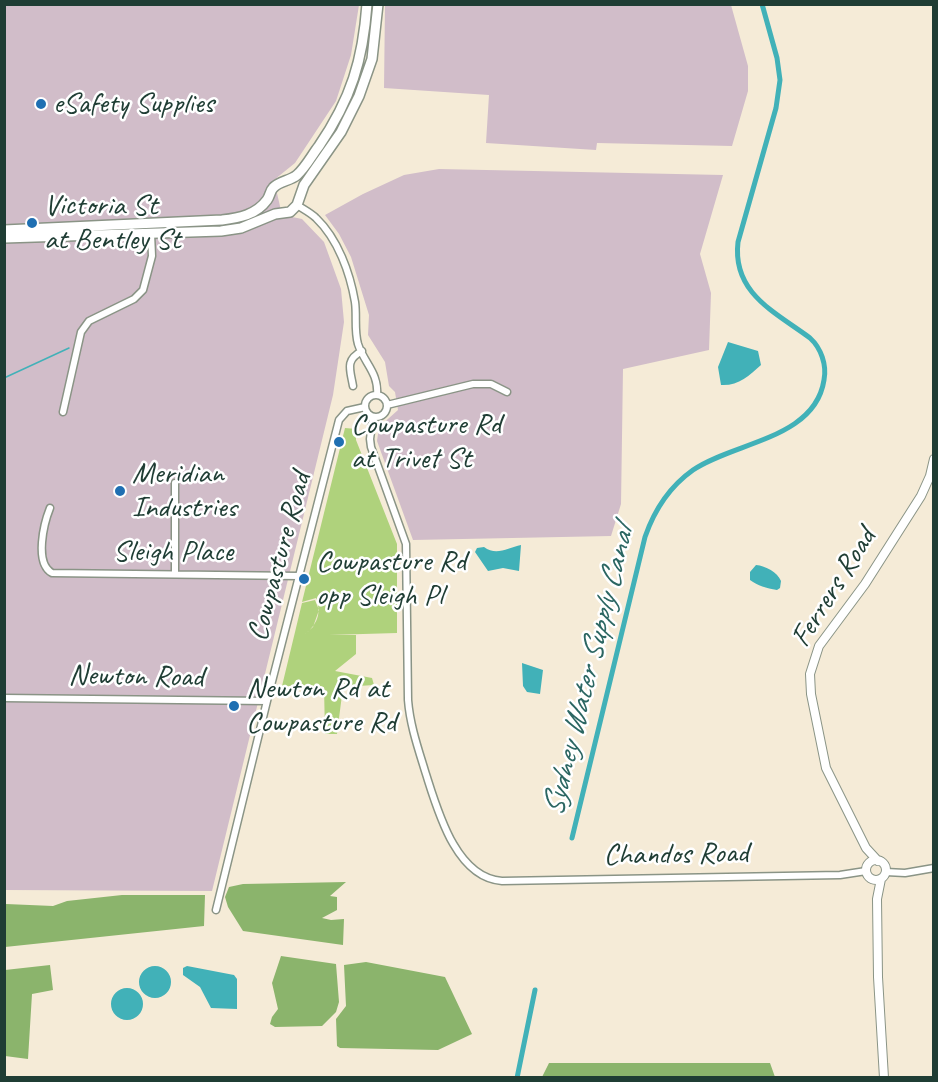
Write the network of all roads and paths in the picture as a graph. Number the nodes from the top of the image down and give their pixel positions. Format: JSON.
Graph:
{"nodes":[{"id":1,"x":368,"y":4,"type":"edge"},
{"id":2,"x":378,"y":4,"type":"edge"},
{"id":3,"x":284,"y":183,"type":"junction"},
{"id":4,"x":269,"y":196,"type":"junction"},
{"id":5,"x":298,"y":203,"type":"junction"},
{"id":6,"x":285,"y":213,"type":"junction"},
{"id":7,"x":4,"y":230,"type":"edge"},
{"id":8,"x":151,"y":234,"type":"junction"},
{"id":9,"x":4,"y":238,"type":"edge"},
{"id":10,"x":362,"y":351,"type":"junction"},
{"id":11,"x":353,"y":386,"type":"dead end"},
{"id":12,"x":507,"y":392,"type":"dead end"},
{"id":13,"x":377,"y":395,"type":"junction"},
{"id":14,"x":387,"y":405,"type":"junction"},
{"id":15,"x":365,"y":406,"type":"junction"},
{"id":16,"x":63,"y":412,"type":"dead end"},
{"id":17,"x":373,"y":417,"type":"junction"},
{"id":18,"x":933,"y":459,"type":"edge"},
{"id":19,"x":932,"y":476,"type":"edge"},
{"id":20,"x":176,"y":483,"type":"dead end"},
{"id":21,"x":50,"y":508,"type":"dead end"},
{"id":22,"x":47,"y":570,"type":"junction"},
{"id":23,"x":175,"y":574,"type":"junction"},
{"id":24,"x":299,"y":576,"type":"junction"},
{"id":25,"x":41,"y":578,"type":"dead end"},
{"id":26,"x":4,"y":698,"type":"edge"},
{"id":27,"x":267,"y":701,"type":"junction"},
{"id":28,"x":866,"y":848,"type":"junction"},
{"id":29,"x":878,"y":861,"type":"junction"},
{"id":30,"x":933,"y":868,"type":"edge"},
{"id":31,"x":868,"y":871,"type":"junction"},
{"id":32,"x":883,"y":875,"type":"junction"},
{"id":33,"x":877,"y":899,"type":"junction"},
{"id":34,"x":216,"y":910,"type":"dead end"},
{"id":35,"x":884,"y":1077,"type":"edge"}],
"edges":[{"from":1,"to":3,"type":"main road"},
{"from":2,"to":5,"type":"main road"},
{"from":3,"to":4,"type":"main road"},
{"from":3,"to":5,"type":"main road"},
{"from":4,"to":6,"type":"main road"},
{"from":4,"to":7,"type":"main road"},
{"from":5,"to":6,"type":"main road"},
{"from":5,"to":10,"type":"street"},
{"from":6,"to":8,"type":"main road"},
{"from":8,"to":9,"type":"main road"},
{"from":8,"to":16,"type":"street"},
{"from":10,"to":11,"type":"street"},
{"from":10,"to":13,"type":"street"},
{"from":12,"to":14,"type":"street"},
{"from":13,"to":14,"type":"street"},
{"from":13,"to":15,"type":"street"},
{"from":14,"to":17,"type":"street"},
{"from":15,"to":17,"type":"street"},
{"from":15,"to":24,"type":"street","name":"Cowpasture Road"},
{"from":17,"to":31,"type":"street","name":"Chandos Road"},
{"from":18,"to":19,"type":"street","name":"Ferrers Road"},
{"from":19,"to":28,"type":"street","name":"Ferrers Road"},
{"from":20,"to":23,"type":"street"},
{"from":21,"to":22,"type":"street"},
{"from":22,"to":23,"type":"street","name":"Sleigh Place"},
{"from":22,"to":25,"type":"street"},
{"from":23,"to":24,"type":"street","name":"Sleigh Place"},
{"from":24,"to":27,"type":"street","name":"Cowpasture Road"},
{"from":26,"to":27,"type":"street","name":"Newton Road"},
{"from":27,"to":34,"type":"street","name":"Cowpasture Road"},
{"from":28,"to":29,"type":"street","name":"Ferrers Road"},
{"from":28,"to":31,"type":"street","name":"Ferrers Road"},
{"from":29,"to":31,"type":"street"},
{"from":29,"to":32,"type":"street","name":"Ferrers Road"},
{"from":30,"to":32,"type":"street"},
{"from":31,"to":32,"type":"street"},
{"from":31,"to":33,"type":"street","name":"Ferrers Road"},
{"from":32,"to":33,"type":"street","name":"Ferrers Road"},
{"from":33,"to":35,"type":"street","name":"Ferrers Road"}]}
